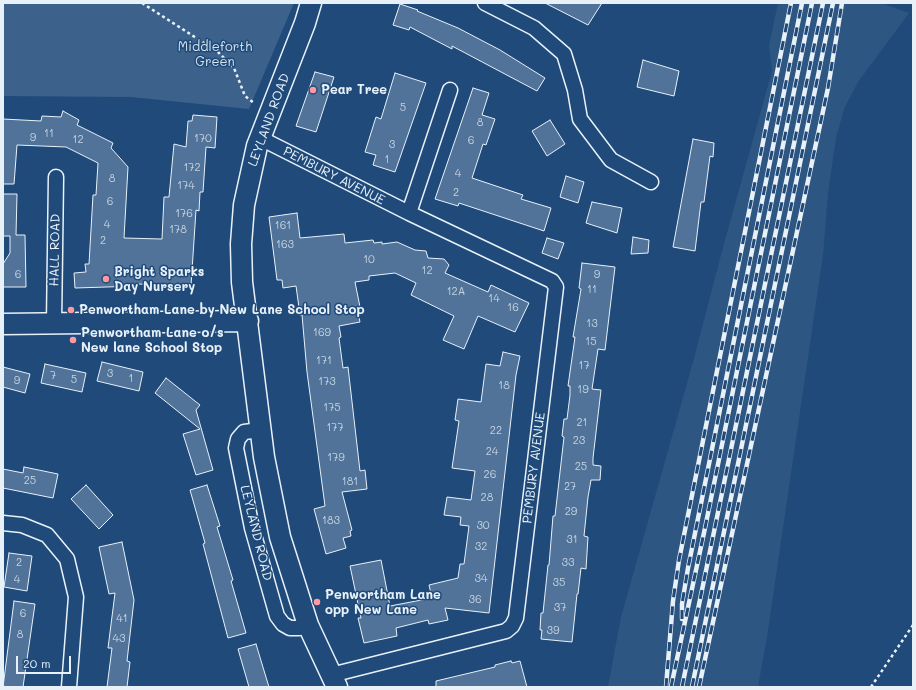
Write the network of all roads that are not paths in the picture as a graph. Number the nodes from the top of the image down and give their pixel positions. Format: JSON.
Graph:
{"nodes":[{"id":1,"x":311,"y":3,"type":"edge"},
{"id":2,"x":491,"y":4,"type":"edge"},
{"id":3,"x":450,"y":90,"type":"dead end"},
{"id":4,"x":260,"y":138,"type":"junction"},
{"id":5,"x":56,"y":177,"type":"dead end"},
{"id":6,"x":651,"y":182,"type":"dead end"},
{"id":7,"x":409,"y":213,"type":"junction"},
{"id":8,"x":248,"y":321,"type":"junction"},
{"id":9,"x":3,"y":324,"type":"edge"},
{"id":10,"x":54,"y":324,"type":"junction"},
{"id":11,"x":261,"y":430,"type":"junction"},
{"id":12,"x":3,"y":523,"type":"edge"},
{"id":13,"x":308,"y":625,"type":"junction"},
{"id":14,"x":334,"y":681,"type":"edge"},
{"id":15,"x":69,"y":687,"type":"edge"}],
"edges":[{"from":1,"to":4,"type":"main road","name":"LEYLAND ROAD"},
{"from":2,"to":6,"type":"street"},
{"from":3,"to":7,"type":"street"},
{"from":4,"to":7,"type":"street","name":"PEMBURY AVENUE"},
{"from":4,"to":8,"type":"main road","name":"LEYLAND ROAD"},
{"from":5,"to":10,"type":"street","name":"HALL ROAD"},
{"from":7,"to":14,"type":"street","name":"PEMBURY AVENUE"},
{"from":8,"to":10,"type":"main road"},
{"from":8,"to":11,"type":"main road","name":"LEYLAND ROAD"},
{"from":9,"to":10,"type":"main road"},
{"from":11,"to":13,"type":"main road","name":"LEYLAND ROAD"},
{"from":11,"to":13,"type":"street","name":"LEYLAND ROAD"},
{"from":12,"to":15,"type":"street"},
{"from":13,"to":14,"type":"main road","name":"LEYLAND ROAD"}]}
